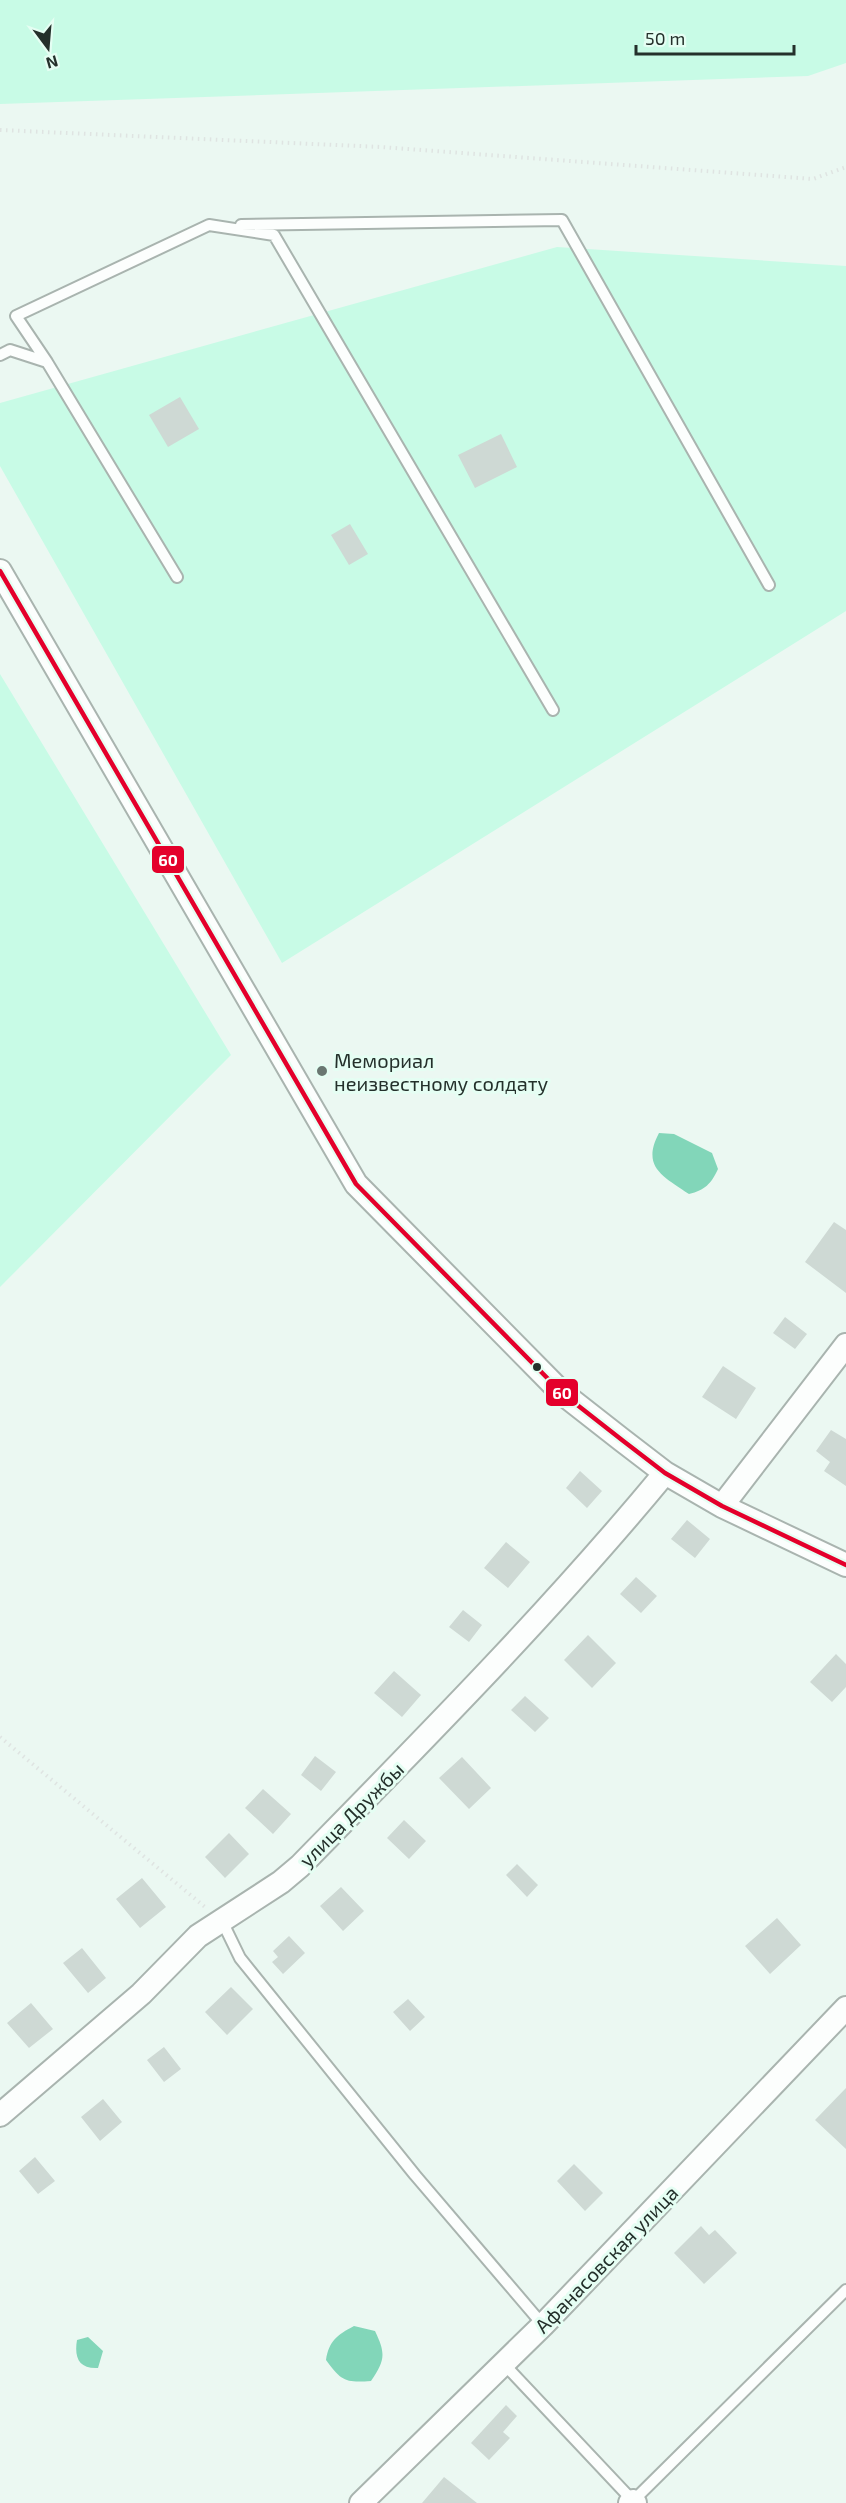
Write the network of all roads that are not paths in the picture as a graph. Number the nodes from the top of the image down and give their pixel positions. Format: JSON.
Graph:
{"nodes":[{"id":1,"x":209,"y":225,"type":"junction"},
{"id":2,"x":0,"y":355,"type":"edge"},
{"id":3,"x":47,"y":362,"type":"junction"},
{"id":4,"x":0,"y":570,"type":"edge"},
{"id":5,"x":177,"y":577,"type":"dead end"},
{"id":6,"x":769,"y":585,"type":"dead end"},
{"id":7,"x":553,"y":710,"type":"dead end"},
{"id":8,"x":846,"y":1345,"type":"edge"},
{"id":9,"x":665,"y":1473,"type":"junction"},
{"id":10,"x":722,"y":1506,"type":"junction"},
{"id":11,"x":846,"y":1565,"type":"edge"},
{"id":12,"x":222,"y":1921,"type":"junction"},
{"id":13,"x":846,"y":2008,"type":"edge"},
{"id":14,"x":0,"y":2115,"type":"edge"},
{"id":15,"x":846,"y":2290,"type":"edge"},
{"id":16,"x":543,"y":2325,"type":"junction"},
{"id":17,"x":504,"y":2364,"type":"junction"},
{"id":18,"x":632,"y":2502,"type":"edge"},
{"id":19,"x":361,"y":2503,"type":"edge"}],
"edges":[{"from":1,"to":3,"type":"lane"},
{"from":1,"to":6,"type":"lane"},
{"from":1,"to":7,"type":"lane"},
{"from":2,"to":3,"type":"lane"},
{"from":3,"to":5,"type":"lane"},
{"from":4,"to":9,"type":"street"},
{"from":8,"to":10,"type":"street"},
{"from":9,"to":10,"type":"street"},
{"from":9,"to":12,"type":"street","name":"улица Дружбы"},
{"from":10,"to":11,"type":"street"},
{"from":12,"to":14,"type":"street","name":"улица Дружбы"},
{"from":12,"to":16,"type":"lane"},
{"from":13,"to":16,"type":"street","name":"Афанасовская улица"},
{"from":15,"to":18,"type":"lane"},
{"from":16,"to":17,"type":"street","name":"Афанасовская улица"},
{"from":17,"to":18,"type":"lane"},
{"from":17,"to":19,"type":"street","name":"Афанасовская улица"}]}
